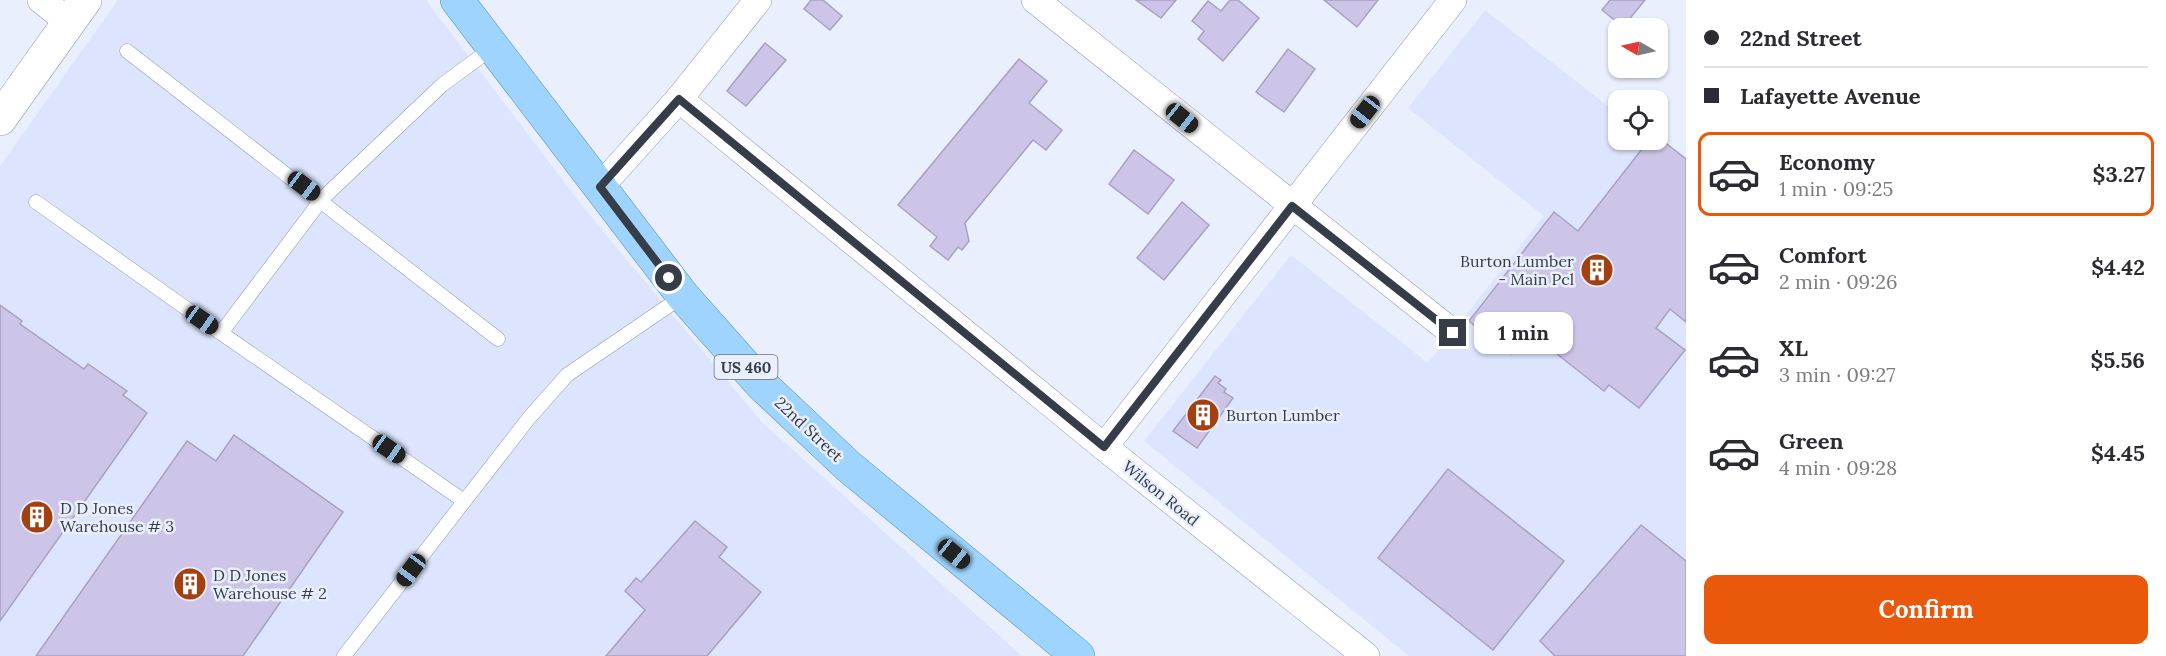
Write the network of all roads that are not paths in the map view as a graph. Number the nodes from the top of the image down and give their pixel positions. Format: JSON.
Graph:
{"nodes":[{"id":1,"x":41,"y":0,"type":"edge"},
{"id":2,"x":758,"y":0,"type":"edge"},
{"id":3,"x":1035,"y":0,"type":"edge"},
{"id":4,"x":1453,"y":0,"type":"edge"},
{"id":5,"x":465,"y":3,"type":"edge"},
{"id":6,"x":77,"y":11,"type":"edge"},
{"id":7,"x":491,"y":49,"type":"junction"},
{"id":8,"x":127,"y":51,"type":"dead end"},
{"id":9,"x":679,"y":99,"type":"junction"},
{"id":10,"x":0,"y":119,"type":"edge"},
{"id":11,"x":600,"y":187,"type":"junction"},
{"id":12,"x":322,"y":199,"type":"junction"},
{"id":13,"x":36,"y":202,"type":"dead end"},
{"id":14,"x":1292,"y":206,"type":"junction"},
{"id":15,"x":683,"y":296,"type":"junction"},
{"id":16,"x":220,"y":333,"type":"junction"},
{"id":17,"x":1453,"y":333,"type":"dead end"},
{"id":18,"x":498,"y":339,"type":"dead end"},
{"id":19,"x":1104,"y":447,"type":"junction"},
{"id":20,"x":464,"y":501,"type":"junction"},
{"id":21,"x":344,"y":656,"type":"edge"},
{"id":22,"x":1078,"y":656,"type":"edge"},
{"id":23,"x":1366,"y":656,"type":"edge"}],
"edges":[{"from":1,"to":6,"type":"street"},
{"from":2,"to":9,"type":"street"},
{"from":3,"to":14,"type":"street"},
{"from":4,"to":14,"type":"street"},
{"from":5,"to":7,"type":"main road","number":"US 460"},
{"from":6,"to":10,"type":"street"},
{"from":7,"to":11,"type":"main road","name":"22nd Street","number":"US 460"},
{"from":7,"to":12,"type":"lane"},
{"from":8,"to":12,"type":"lane"},
{"from":9,"to":11,"type":"street"},
{"from":9,"to":19,"type":"street","name":"Wilson Road"},
{"from":11,"to":15,"type":"main road","name":"22nd Street","number":"US 460"},
{"from":12,"to":16,"type":"lane"},
{"from":12,"to":18,"type":"lane"},
{"from":13,"to":16,"type":"lane"},
{"from":14,"to":17,"type":"street"},
{"from":14,"to":19,"type":"street"},
{"from":15,"to":20,"type":"lane"},
{"from":15,"to":22,"type":"main road","name":"22nd Street","number":"US 460"},
{"from":16,"to":20,"type":"lane"},
{"from":19,"to":23,"type":"street","name":"Wilson Road"},
{"from":20,"to":21,"type":"lane"}]}
